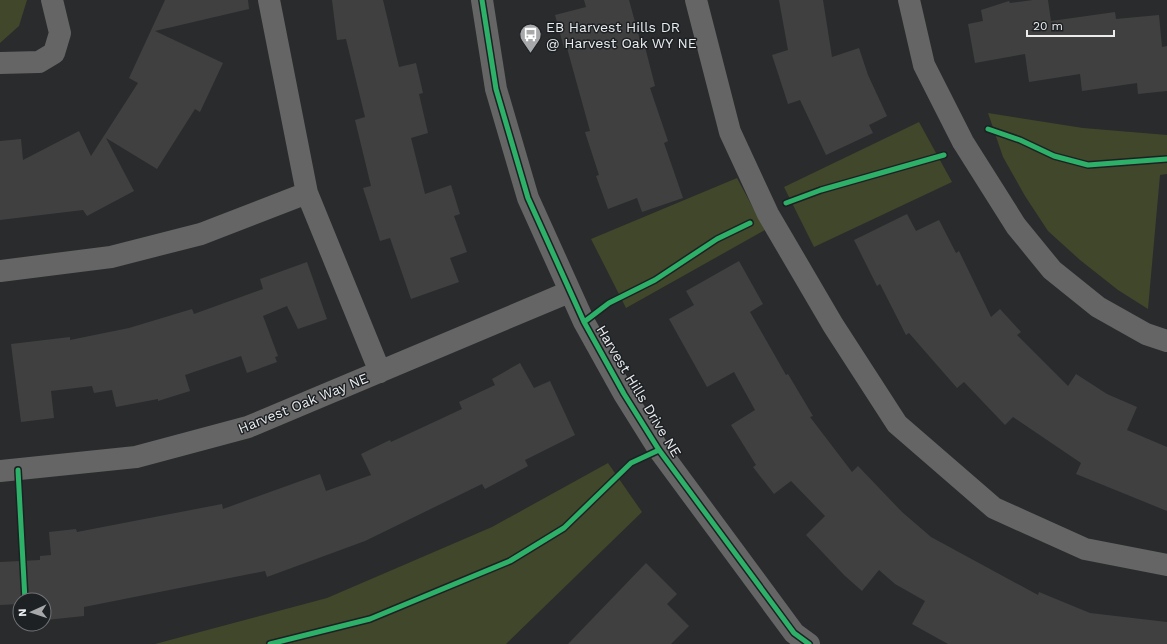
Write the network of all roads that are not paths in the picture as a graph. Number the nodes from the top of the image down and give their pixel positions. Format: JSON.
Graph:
{"nodes":[{"id":1,"x":52,"y":0,"type":"edge"},
{"id":2,"x":269,"y":0,"type":"edge"},
{"id":3,"x":482,"y":0,"type":"edge"},
{"id":4,"x":696,"y":0,"type":"edge"},
{"id":5,"x":910,"y":0,"type":"edge"},
{"id":6,"x":0,"y":63,"type":"edge"},
{"id":7,"x":307,"y":193,"type":"junction"},
{"id":8,"x":0,"y":271,"type":"edge"},
{"id":9,"x":569,"y":292,"type":"junction"},
{"id":10,"x":1167,"y":341,"type":"edge"},
{"id":11,"x":380,"y":372,"type":"junction"},
{"id":12,"x":0,"y":471,"type":"edge"},
{"id":13,"x":1167,"y":565,"type":"edge"},
{"id":14,"x":795,"y":640,"type":"edge"}],
"edges":[{"from":1,"to":6,"type":"street"},
{"from":2,"to":7,"type":"street"},
{"from":3,"to":9,"type":"street","name":"Harvest Hills Drive NE"},
{"from":4,"to":13,"type":"street"},
{"from":5,"to":10,"type":"street"},
{"from":7,"to":8,"type":"street"},
{"from":7,"to":11,"type":"street"},
{"from":9,"to":11,"type":"street","name":"Harvest Oak Way NE"},
{"from":9,"to":14,"type":"street","name":"Harvest Hills Drive NE"},
{"from":11,"to":12,"type":"street","name":"Harvest Oak Way NE"}]}
